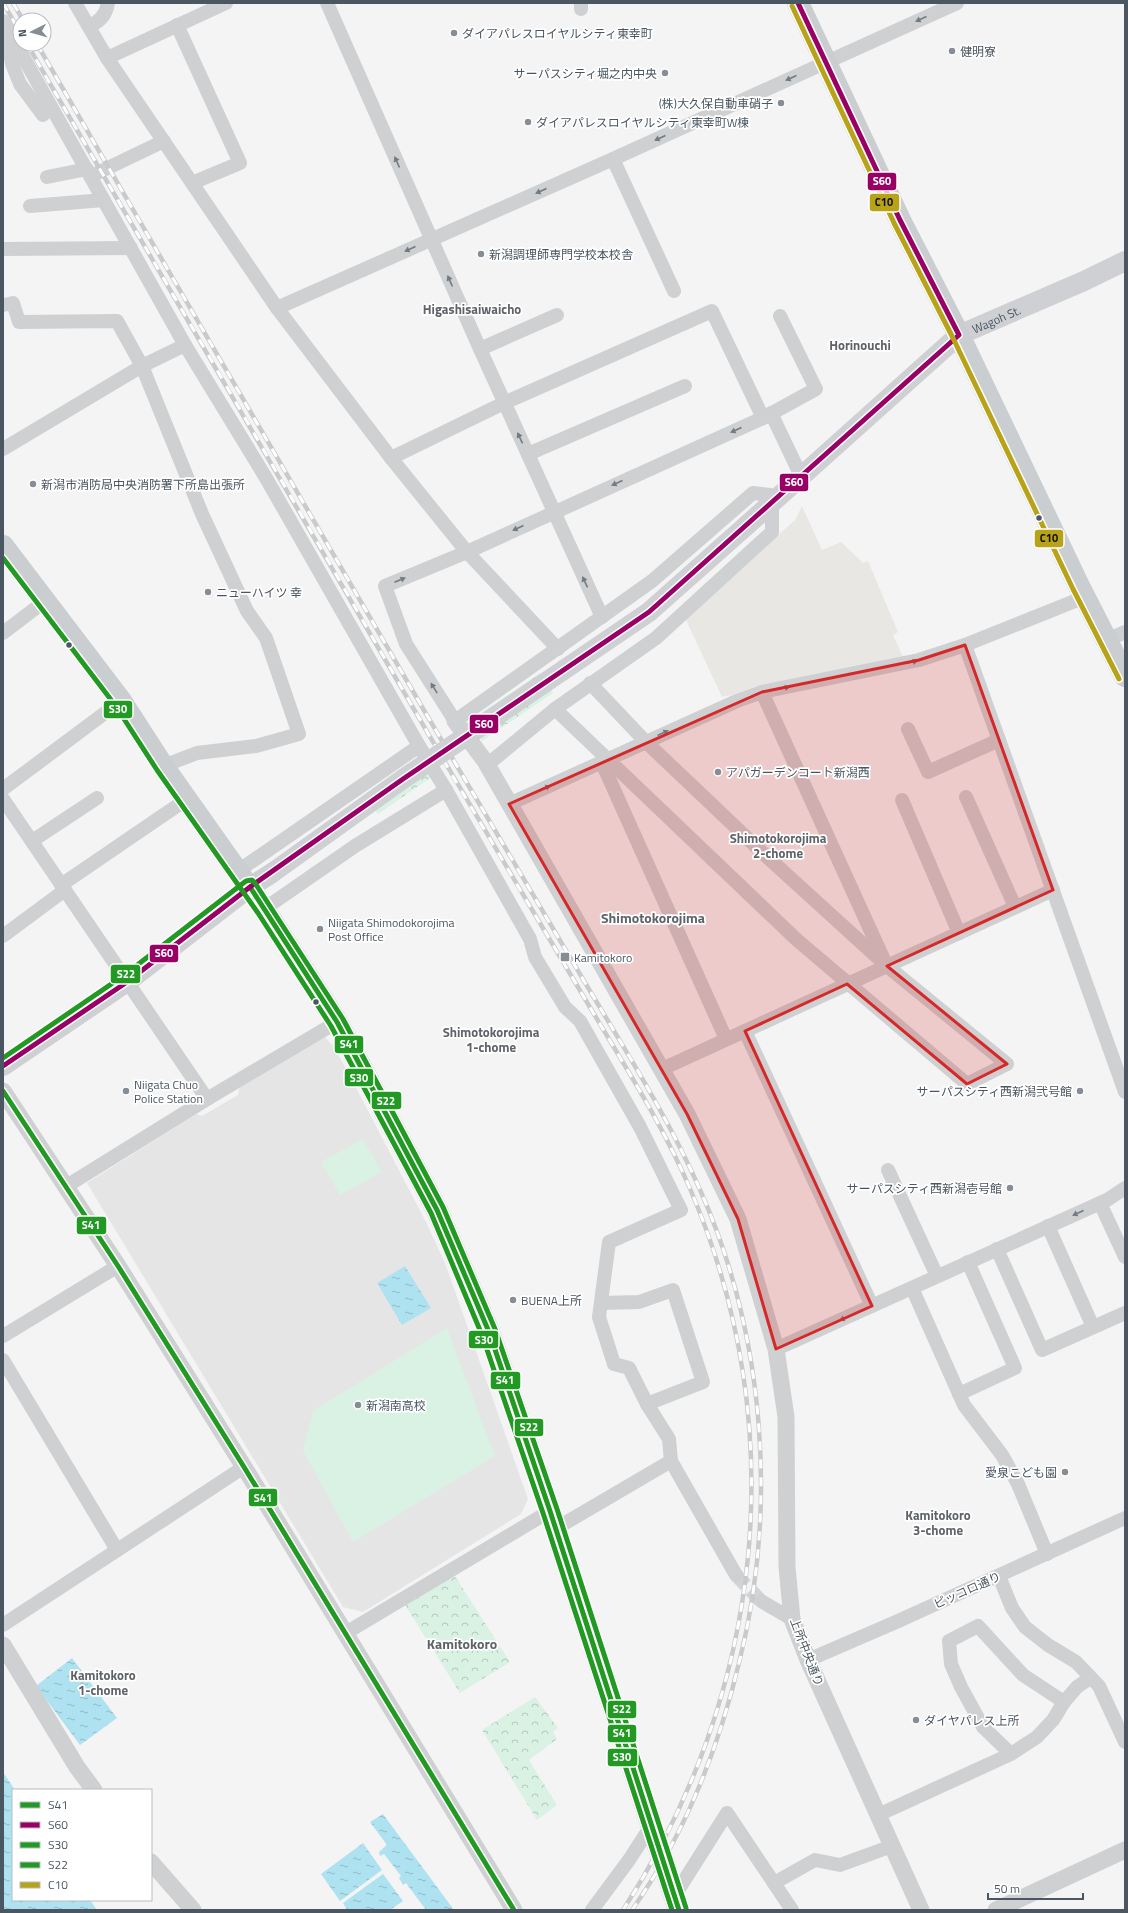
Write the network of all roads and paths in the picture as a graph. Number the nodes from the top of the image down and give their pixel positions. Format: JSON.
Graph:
{"nodes":[{"id":1,"x":75,"y":3,"type":"edge"},
{"id":2,"x":108,"y":3,"type":"edge"},
{"id":3,"x":226,"y":3,"type":"edge"},
{"id":4,"x":327,"y":3,"type":"edge"},
{"id":5,"x":798,"y":3,"type":"edge"},
{"id":6,"x":957,"y":3,"type":"edge"},
{"id":7,"x":4,"y":23,"type":"edge"},
{"id":8,"x":177,"y":25,"type":"junction"},
{"id":9,"x":89,"y":26,"type":"junction"},
{"id":10,"x":107,"y":58,"type":"junction"},
{"id":11,"x":826,"y":61,"type":"junction"},
{"id":12,"x":43,"y":115,"type":"dead end"},
{"id":13,"x":164,"y":141,"type":"junction"},
{"id":14,"x":613,"y":159,"type":"junction"},
{"id":15,"x":89,"y":172,"type":"junction"},
{"id":16,"x":48,"y":177,"type":"dead end"},
{"id":17,"x":192,"y":183,"type":"junction"},
{"id":18,"x":104,"y":200,"type":"junction"},
{"id":19,"x":30,"y":206,"type":"dead end"},
{"id":20,"x":431,"y":240,"type":"junction"},
{"id":21,"x":131,"y":248,"type":"junction"},
{"id":22,"x":3,"y":250,"type":"edge"},
{"id":23,"x":1125,"y":261,"type":"edge"},
{"id":24,"x":674,"y":291,"type":"dead end"},
{"id":25,"x":3,"y":305,"type":"edge"},
{"id":26,"x":277,"y":308,"type":"junction"},
{"id":27,"x":557,"y":315,"type":"dead end"},
{"id":28,"x":780,"y":316,"type":"dead end"},
{"id":29,"x":959,"y":335,"type":"junction"},
{"id":30,"x":185,"y":345,"type":"junction"},
{"id":31,"x":480,"y":349,"type":"junction"},
{"id":32,"x":142,"y":366,"type":"junction"},
{"id":33,"x":685,"y":386,"type":"dead end"},
{"id":34,"x":504,"y":403,"type":"junction"},
{"id":35,"x":767,"y":415,"type":"junction"},
{"id":36,"x":3,"y":449,"type":"edge"},
{"id":37,"x":528,"y":454,"type":"junction"},
{"id":38,"x":391,"y":458,"type":"junction"},
{"id":39,"x":801,"y":476,"type":"junction"},
{"id":40,"x":775,"y":499,"type":"junction"},
{"id":41,"x":553,"y":511,"type":"junction"},
{"id":42,"x":3,"y":546,"type":"edge"},
{"id":43,"x":467,"y":552,"type":"junction"},
{"id":44,"x":1085,"y":597,"type":"junction"},
{"id":45,"x":45,"y":601,"type":"junction"},
{"id":46,"x":602,"y":617,"type":"junction"},
{"id":47,"x":3,"y":633,"type":"edge"},
{"id":48,"x":1116,"y":636,"type":"edge"},
{"id":49,"x":965,"y":645,"type":"junction"},
{"id":50,"x":558,"y":649,"type":"junction"},
{"id":51,"x":1125,"y":676,"type":"edge"},
{"id":52,"x":590,"y":683,"type":"junction"},
{"id":53,"x":762,"y":692,"type":"junction"},
{"id":54,"x":122,"y":701,"type":"junction"},
{"id":55,"x":555,"y":709,"type":"junction"},
{"id":56,"x":455,"y":721,"type":"junction"},
{"id":57,"x":908,"y":729,"type":"dead end"},
{"id":58,"x":999,"y":740,"type":"junction"},
{"id":59,"x":645,"y":741,"type":"junction"},
{"id":60,"x":419,"y":746,"type":"junction"},
{"id":61,"x":605,"y":762,"type":"junction"},
{"id":62,"x":487,"y":765,"type":"junction"},
{"id":63,"x":163,"y":766,"type":"junction"},
{"id":64,"x":3,"y":789,"type":"edge"},
{"id":65,"x":446,"y":790,"type":"junction"},
{"id":66,"x":966,"y":797,"type":"dead end"},
{"id":67,"x":97,"y":798,"type":"dead end"},
{"id":68,"x":3,"y":799,"type":"edge"},
{"id":69,"x":187,"y":799,"type":"junction"},
{"id":70,"x":902,"y":800,"type":"dead end"},
{"id":71,"x":509,"y":804,"type":"junction"},
{"id":72,"x":32,"y":841,"type":"junction"},
{"id":73,"x":244,"y":879,"type":"junction"},
{"id":74,"x":63,"y":888,"type":"junction"},
{"id":75,"x":1053,"y":890,"type":"junction"},
{"id":76,"x":1015,"y":907,"type":"junction"},
{"id":77,"x":264,"y":909,"type":"junction"},
{"id":78,"x":959,"y":933,"type":"junction"},
{"id":79,"x":3,"y":936,"type":"edge"},
{"id":80,"x":887,"y":966,"type":"junction"},
{"id":81,"x":127,"y":982,"type":"junction"},
{"id":82,"x":847,"y":984,"type":"junction"},
{"id":83,"x":337,"y":1022,"type":"junction"},
{"id":84,"x":745,"y":1031,"type":"junction"},
{"id":85,"x":726,"y":1039,"type":"junction"},
{"id":86,"x":3,"y":1066,"type":"edge"},
{"id":87,"x":662,"y":1069,"type":"junction"},
{"id":88,"x":1125,"y":1092,"type":"edge"},
{"id":89,"x":207,"y":1099,"type":"junction"},
{"id":90,"x":6,"y":1100,"type":"edge"},
{"id":91,"x":888,"y":1170,"type":"dead end"},
{"id":92,"x":65,"y":1187,"type":"junction"},
{"id":93,"x":1125,"y":1188,"type":"edge"},
{"id":94,"x":1100,"y":1203,"type":"junction"},
{"id":95,"x":1048,"y":1226,"type":"junction"},
{"id":96,"x":997,"y":1249,"type":"junction"},
{"id":97,"x":1125,"y":1257,"type":"edge"},
{"id":98,"x":968,"y":1262,"type":"junction"},
{"id":99,"x":118,"y":1266,"type":"junction"},
{"id":100,"x":937,"y":1276,"type":"junction"},
{"id":101,"x":912,"y":1288,"type":"junction"},
{"id":102,"x":601,"y":1303,"type":"junction"},
{"id":103,"x":872,"y":1306,"type":"junction"},
{"id":104,"x":1125,"y":1313,"type":"edge"},
{"id":105,"x":1093,"y":1327,"type":"junction"},
{"id":106,"x":3,"y":1336,"type":"edge"},
{"id":107,"x":776,"y":1349,"type":"junction"},
{"id":108,"x":3,"y":1360,"type":"edge"},
{"id":109,"x":959,"y":1394,"type":"junction"},
{"id":110,"x":647,"y":1404,"type":"junction"},
{"id":111,"x":670,"y":1461,"type":"junction"},
{"id":112,"x":244,"y":1467,"type":"junction"},
{"id":113,"x":1125,"y":1518,"type":"edge"},
{"id":114,"x":553,"y":1520,"type":"junction"},
{"id":115,"x":117,"y":1550,"type":"junction"},
{"id":116,"x":1047,"y":1554,"type":"junction"},
{"id":117,"x":736,"y":1575,"type":"tunnel mouth"},
{"id":118,"x":999,"y":1576,"type":"junction"},
{"id":119,"x":761,"y":1600,"type":"tunnel mouth"},
{"id":120,"x":792,"y":1619,"type":"junction"},
{"id":121,"x":3,"y":1624,"type":"edge"},
{"id":122,"x":344,"y":1634,"type":"junction"},
{"id":123,"x":3,"y":1645,"type":"edge"},
{"id":124,"x":808,"y":1660,"type":"junction"},
{"id":125,"x":1090,"y":1678,"type":"junction"},
{"id":126,"x":1064,"y":1702,"type":"junction"},
{"id":127,"x":1125,"y":1742,"type":"edge"},
{"id":128,"x":1011,"y":1754,"type":"junction"},
{"id":129,"x":93,"y":1789,"type":"edge"},
{"id":130,"x":878,"y":1815,"type":"junction"},
{"id":131,"x":651,"y":1826,"type":"junction"},
{"id":132,"x":892,"y":1846,"type":"junction"},
{"id":133,"x":1125,"y":1850,"type":"edge"},
{"id":134,"x":152,"y":1863,"type":"edge"},
{"id":135,"x":774,"y":1883,"type":"junction"},
{"id":136,"x":677,"y":1902,"type":"edge"},
{"id":137,"x":1016,"y":1906,"type":"edge"},
{"id":138,"x":789,"y":1909,"type":"edge"},
{"id":139,"x":193,"y":1910,"type":"edge"},
{"id":140,"x":514,"y":1910,"type":"edge"},
{"id":141,"x":592,"y":1910,"type":"edge"},
{"id":142,"x":921,"y":1910,"type":"edge"},
{"id":143,"x":996,"y":1910,"type":"edge"}],
"edges":[{"from":1,"to":9,"type":"street"},
{"from":2,"to":9,"type":"street"},
{"from":3,"to":8,"type":"street"},
{"from":20,"to":4,"type":"street","one_way":true},
{"from":5,"to":11,"type":"main road"},
{"from":6,"to":11,"type":"street","one_way":true},
{"from":7,"to":12,"type":"street"},
{"from":7,"to":15,"type":"street"},
{"from":8,"to":10,"type":"street"},
{"from":8,"to":17,"type":"street"},
{"from":9,"to":10,"type":"street"},
{"from":10,"to":13,"type":"street"},
{"from":11,"to":14,"type":"street","one_way":true},
{"from":11,"to":29,"type":"main road"},
{"from":13,"to":15,"type":"street"},
{"from":13,"to":17,"type":"street"},
{"from":14,"to":20,"type":"street","one_way":true},
{"from":14,"to":24,"type":"street"},
{"from":15,"to":16,"type":"street"},
{"from":15,"to":18,"type":"street"},
{"from":17,"to":26,"type":"street"},
{"from":18,"to":19,"type":"street"},
{"from":18,"to":21,"type":"street"},
{"from":20,"to":26,"type":"street","one_way":true},
{"from":31,"to":20,"type":"street","one_way":true},
{"from":21,"to":22,"type":"street"},
{"from":21,"to":30,"type":"street"},
{"from":23,"to":29,"type":"main road","name":"Wagoh St."},
{"from":25,"to":32,"type":"street"},
{"from":26,"to":38,"type":"street"},
{"from":27,"to":31,"type":"street"},
{"from":28,"to":35,"type":"street"},
{"from":29,"to":39,"type":"main road","name":"Wagoh St."},
{"from":29,"to":44,"type":"main road"},
{"from":30,"to":32,"type":"street"},
{"from":30,"to":60,"type":"street"},
{"from":31,"to":34,"type":"street"},
{"from":32,"to":36,"type":"street"},
{"from":32,"to":63,"type":"street"},
{"from":33,"to":37,"type":"street"},
{"from":34,"to":35,"type":"street"},
{"from":37,"to":34,"type":"street","one_way":true},
{"from":34,"to":38,"type":"street"},
{"from":35,"to":39,"type":"street"},
{"from":35,"to":41,"type":"street","one_way":true},
{"from":37,"to":41,"type":"street"},
{"from":38,"to":43,"type":"street"},
{"from":39,"to":40,"type":"main road","name":"Wagoh St."},
{"from":40,"to":46,"type":"street"},
{"from":40,"to":52,"type":"street"},
{"from":40,"to":73,"type":"main road","name":"Wagoh St.","bridge":true},
{"from":41,"to":43,"type":"street","one_way":true},
{"from":46,"to":41,"type":"street","one_way":true},
{"from":42,"to":45,"type":"main road"},
{"from":43,"to":50,"type":"street"},
{"from":56,"to":43,"type":"street","one_way":true},
{"from":44,"to":48,"type":"main road"},
{"from":44,"to":49,"type":"street"},
{"from":45,"to":47,"type":"street"},
{"from":45,"to":54,"type":"main road"},
{"from":46,"to":50,"type":"street"},
{"from":48,"to":51,"type":"main road"},
{"from":53,"to":49,"type":"street","one_way":true},
{"from":49,"to":58,"type":"street"},
{"from":50,"to":56,"type":"street"},
{"from":52,"to":55,"type":"street"},
{"from":52,"to":59,"type":"street"},
{"from":59,"to":53,"type":"street","one_way":true},
{"from":53,"to":80,"type":"street"},
{"from":54,"to":63,"type":"main road"},
{"from":54,"to":64,"type":"street"},
{"from":55,"to":61,"type":"street"},
{"from":55,"to":62,"type":"street"},
{"from":56,"to":62,"type":"street","name":"上所中央通り"},
{"from":57,"to":58,"type":"street"},
{"from":58,"to":75,"type":"street"},
{"from":59,"to":61,"type":"street"},
{"from":59,"to":80,"type":"street"},
{"from":60,"to":65,"type":"street"},
{"from":60,"to":73,"type":"street"},
{"from":71,"to":61,"type":"street","one_way":true},
{"from":61,"to":82,"type":"street"},
{"from":61,"to":85,"type":"street"},
{"from":62,"to":71,"type":"street","name":"上所中央通り"},
{"from":63,"to":69,"type":"main road"},
{"from":65,"to":77,"type":"street"},
{"from":65,"to":102,"type":"street"},
{"from":66,"to":76,"type":"street"},
{"from":67,"to":72,"type":"street"},
{"from":68,"to":72,"type":"street"},
{"from":69,"to":73,"type":"main road"},
{"from":69,"to":74,"type":"street"},
{"from":70,"to":78,"type":"street"},
{"from":71,"to":87,"type":"street","name":"上所中央通り"},
{"from":72,"to":74,"type":"street"},
{"from":73,"to":77,"type":"main road"},
{"from":73,"to":81,"type":"main road","name":"Wagoh St."},
{"from":74,"to":79,"type":"street"},
{"from":74,"to":81,"type":"street"},
{"from":75,"to":76,"type":"street"},
{"from":75,"to":88,"type":"street"},
{"from":76,"to":78,"type":"street"},
{"from":77,"to":83,"type":"main road"},
{"from":78,"to":80,"type":"street"},
{"from":80,"to":82,"type":"street"},
{"from":80,"to":82,"type":"street"},
{"from":81,"to":86,"type":"main road","name":"Wagoh St."},
{"from":81,"to":89,"type":"street"},
{"from":82,"to":84,"type":"street"},
{"from":83,"to":89,"type":"street"},
{"from":83,"to":114,"type":"main road"},
{"from":84,"to":85,"type":"street"},
{"from":84,"to":103,"type":"street"},
{"from":85,"to":87,"type":"street"},
{"from":87,"to":107,"type":"street","name":"上所中央通り"},
{"from":89,"to":92,"type":"street"},
{"from":90,"to":92,"type":"street"},
{"from":91,"to":100,"type":"street"},
{"from":92,"to":99,"type":"street"},
{"from":93,"to":94,"type":"street"},
{"from":94,"to":95,"type":"street","one_way":true},
{"from":94,"to":97,"type":"street"},
{"from":95,"to":96,"type":"street"},
{"from":95,"to":105,"type":"street"},
{"from":96,"to":98,"type":"street"},
{"from":96,"to":105,"type":"street"},
{"from":98,"to":100,"type":"street"},
{"from":98,"to":109,"type":"street"},
{"from":99,"to":106,"type":"street"},
{"from":99,"to":112,"type":"street"},
{"from":100,"to":101,"type":"street"},
{"from":101,"to":103,"type":"street"},
{"from":101,"to":109,"type":"street"},
{"from":102,"to":110,"type":"street"},
{"from":102,"to":110,"type":"street"},
{"from":103,"to":107,"type":"street","one_way":true},
{"from":104,"to":105,"type":"street"},
{"from":107,"to":120,"type":"street","name":"上所中央通り"},
{"from":108,"to":115,"type":"street"},
{"from":109,"to":116,"type":"street"},
{"from":110,"to":111,"type":"street"},
{"from":111,"to":114,"type":"street"},
{"from":111,"to":117,"type":"street"},
{"from":112,"to":115,"type":"street"},
{"from":112,"to":122,"type":"street"},
{"from":113,"to":116,"type":"street","name":"ピッコロ通り"},
{"from":114,"to":122,"type":"street"},
{"from":114,"to":131,"type":"main road"},
{"from":115,"to":121,"type":"street"},
{"from":116,"to":118,"type":"street","name":"ピッコロ通り"},
{"from":118,"to":124,"type":"street","name":"ピッコロ通り"},
{"from":118,"to":125,"type":"street"},
{"from":119,"to":120,"type":"street"},
{"from":120,"to":124,"type":"street","name":"上所中央通り"},
{"from":122,"to":140,"type":"street"},
{"from":123,"to":129,"type":"street"},
{"from":124,"to":130,"type":"street","name":"上所中央通り"},
{"from":125,"to":126,"type":"street"},
{"from":125,"to":127,"type":"street"},
{"from":126,"to":128,"type":"street"},
{"from":126,"to":128,"type":"street"},
{"from":128,"to":130,"type":"street"},
{"from":130,"to":132,"type":"street","name":"上所中央通り"},
{"from":131,"to":136,"type":"main road"},
{"from":131,"to":141,"type":"street"},
{"from":132,"to":135,"type":"street"},
{"from":132,"to":142,"type":"street","name":"上所中央通り"},
{"from":133,"to":137,"type":"street"},
{"from":134,"to":139,"type":"street"},
{"from":135,"to":136,"type":"street"},
{"from":135,"to":138,"type":"street"},
{"from":137,"to":143,"type":"street"}]}
